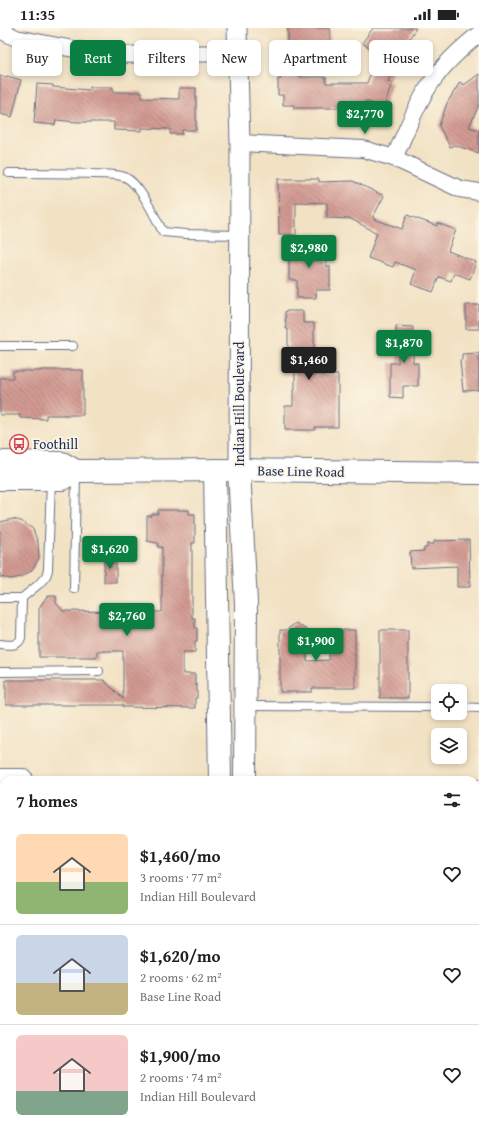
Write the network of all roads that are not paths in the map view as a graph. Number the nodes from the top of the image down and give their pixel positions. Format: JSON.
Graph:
{"nodes":[{"id":1,"x":237,"y":28,"type":"edge"},
{"id":2,"x":0,"y":30,"type":"edge"},
{"id":3,"x":18,"y":33,"type":"edge"},
{"id":4,"x":479,"y":34,"type":"edge"},
{"id":5,"x":237,"y":40,"type":"edge"},
{"id":6,"x":207,"y":53,"type":"edge"},
{"id":7,"x":237,"y":76,"type":"edge"},
{"id":8,"x":240,"y":143,"type":"junction"},
{"id":9,"x":394,"y":158,"type":"junction"},
{"id":10,"x":9,"y":173,"type":"dead end"},
{"id":11,"x":479,"y":192,"type":"edge"},
{"id":12,"x":240,"y":235,"type":"junction"},
{"id":13,"x":0,"y":346,"type":"edge"},
{"id":14,"x":73,"y":346,"type":"dead end"},
{"id":15,"x":0,"y":462,"type":"edge"},
{"id":16,"x":215,"y":470,"type":"junction"},
{"id":17,"x":239,"y":470,"type":"junction"},
{"id":18,"x":76,"y":471,"type":"junction"},
{"id":19,"x":479,"y":473,"type":"edge"},
{"id":20,"x":0,"y":479,"type":"edge"},
{"id":21,"x":51,"y":479,"type":"junction"},
{"id":22,"x":74,"y":589,"type":"dead end"},
{"id":23,"x":0,"y":598,"type":"edge"},
{"id":24,"x":22,"y":598,"type":"junction"},
{"id":25,"x":0,"y":644,"type":"edge"},
{"id":26,"x":99,"y":671,"type":"dead end"},
{"id":27,"x":0,"y":672,"type":"edge"},
{"id":28,"x":245,"y":706,"type":"junction"},
{"id":29,"x":431,"y":707,"type":"edge"},
{"id":30,"x":467,"y":707,"type":"edge"},
{"id":31,"x":479,"y":708,"type":"edge"},
{"id":32,"x":220,"y":776,"type":"edge"},
{"id":33,"x":245,"y":776,"type":"edge"}],
"edges":[{"from":1,"to":5,"type":"street","name":"Indian Hill Boulevard"},
{"from":2,"to":3,"type":"street"},
{"from":3,"to":6,"type":"street"},
{"from":4,"to":9,"type":"street"},
{"from":7,"to":8,"type":"street","name":"Indian Hill Boulevard"},
{"from":8,"to":9,"type":"street"},
{"from":8,"to":12,"type":"street","name":"Indian Hill Boulevard"},
{"from":9,"to":11,"type":"street"},
{"from":10,"to":12,"type":"lane"},
{"from":12,"to":17,"type":"street","name":"Indian Hill Boulevard"},
{"from":13,"to":14,"type":"lane"},
{"from":15,"to":18,"type":"main road","name":"Base Line Road"},
{"from":16,"to":17,"type":"main road","name":"Base Line Road"},
{"from":16,"to":18,"type":"main road","name":"Base Line Road"},
{"from":16,"to":32,"type":"main road","name":"Indian Hill Boulevard"},
{"from":17,"to":19,"type":"main road","name":"Base Line Road"},
{"from":17,"to":28,"type":"main road","name":"Indian Hill Boulevard"},
{"from":18,"to":21,"type":"main road","name":"Base Line Road"},
{"from":18,"to":22,"type":"lane"},
{"from":20,"to":21,"type":"main road","name":"Base Line Road"},
{"from":21,"to":24,"type":"lane"},
{"from":23,"to":24,"type":"lane"},
{"from":24,"to":25,"type":"lane"},
{"from":26,"to":27,"type":"lane"},
{"from":28,"to":29,"type":"lane"},
{"from":28,"to":33,"type":"main road","name":"Indian Hill Boulevard"},
{"from":30,"to":31,"type":"lane"}]}
